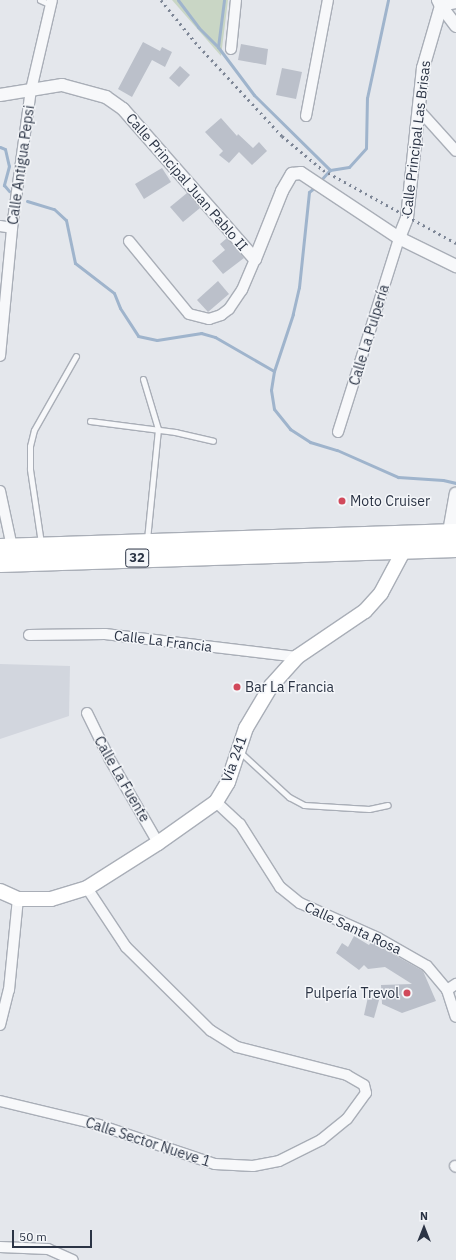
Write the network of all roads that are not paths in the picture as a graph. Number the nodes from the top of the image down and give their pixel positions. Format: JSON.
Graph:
{"nodes":[{"id":1,"x":40,"y":0,"type":"edge"},
{"id":2,"x":236,"y":0,"type":"edge"},
{"id":3,"x":328,"y":0,"type":"edge"},
{"id":4,"x":52,"y":2,"type":"edge"},
{"id":5,"x":439,"y":3,"type":"edge"},
{"id":6,"x":456,"y":3,"type":"edge"},
{"id":7,"x":456,"y":26,"type":"edge"},
{"id":8,"x":230,"y":49,"type":"dead end"},
{"id":9,"x":31,"y":90,"type":"junction"},
{"id":10,"x":0,"y":95,"type":"edge"},
{"id":11,"x":419,"y":110,"type":"junction"},
{"id":12,"x":306,"y":116,"type":"dead end"},
{"id":13,"x":456,"y":151,"type":"edge"},
{"id":14,"x":0,"y":226,"type":"edge"},
{"id":15,"x":12,"y":228,"type":"junction"},
{"id":16,"x":399,"y":238,"type":"junction"},
{"id":17,"x":129,"y":241,"type":"dead end"},
{"id":18,"x":255,"y":259,"type":"junction"},
{"id":19,"x":456,"y":266,"type":"edge"},
{"id":20,"x":3,"y":292,"type":"edge"},
{"id":21,"x":1,"y":331,"type":"edge"},
{"id":22,"x":0,"y":356,"type":"edge"},
{"id":23,"x":76,"y":356,"type":"dead end"},
{"id":24,"x":143,"y":379,"type":"dead end"},
{"id":25,"x":90,"y":421,"type":"dead end"},
{"id":26,"x":158,"y":429,"type":"junction"},
{"id":27,"x":338,"y":432,"type":"dead end"},
{"id":28,"x":213,"y":442,"type":"dead end"},
{"id":29,"x":0,"y":491,"type":"edge"},
{"id":30,"x":456,"y":494,"type":"edge"},
{"id":31,"x":453,"y":532,"type":"edge"},
{"id":32,"x":147,"y":542,"type":"junction"},
{"id":33,"x":404,"y":542,"type":"junction"},
{"id":34,"x":41,"y":546,"type":"junction"},
{"id":35,"x":6,"y":547,"type":"edge"},
{"id":36,"x":456,"y":548,"type":"edge"},
{"id":37,"x":0,"y":563,"type":"edge"},
{"id":38,"x":29,"y":636,"type":"dead end"},
{"id":39,"x":297,"y":657,"type":"junction"},
{"id":40,"x":87,"y":713,"type":"dead end"},
{"id":41,"x":238,"y":750,"type":"junction"},
{"id":42,"x":216,"y":802,"type":"junction"},
{"id":43,"x":388,"y":805,"type":"dead end"},
{"id":44,"x":158,"y":843,"type":"junction"},
{"id":45,"x":87,"y":888,"type":"junction"},
{"id":46,"x":0,"y":891,"type":"edge"},
{"id":47,"x":18,"y":899,"type":"junction"},
{"id":48,"x":456,"y":984,"type":"edge"},
{"id":49,"x":447,"y":990,"type":"junction"},
{"id":50,"x":456,"y":1017,"type":"edge"},
{"id":51,"x":0,"y":1025,"type":"edge"},
{"id":52,"x":0,"y":1101,"type":"edge"},
{"id":53,"x":0,"y":1247,"type":"edge"},
{"id":54,"x":73,"y":1260,"type":"edge"}],
"edges":[{"from":1,"to":4,"type":"lane"},
{"from":2,"to":8,"type":"street"},
{"from":3,"to":12,"type":"street"},
{"from":4,"to":9,"type":"street","name":"Calle Antigua Pepsi"},
{"from":5,"to":6,"type":"street"},
{"from":5,"to":7,"type":"street"},
{"from":5,"to":11,"type":"street","name":"Calle Principal Las Brisas"},
{"from":9,"to":10,"type":"street","name":"Calle Principal Juan Pablo II"},
{"from":9,"to":15,"type":"street","name":"Calle Antigua Pepsi"},
{"from":9,"to":18,"type":"street","name":"Calle Principal Juan Pablo II"},
{"from":11,"to":13,"type":"street"},
{"from":11,"to":16,"type":"street","name":"Calle Principal Las Brisas"},
{"from":14,"to":15,"type":"street"},
{"from":15,"to":20,"type":"street","name":"Calle Antigua Pepsi"},
{"from":16,"to":18,"type":"street","name":"Calle Principal Juan Pablo II"},
{"from":16,"to":19,"type":"street"},
{"from":16,"to":27,"type":"street","name":"Calle La Pulpería"},
{"from":17,"to":18,"type":"street"},
{"from":20,"to":21,"type":"street","name":"Calle Antigua Pepsi"},
{"from":21,"to":22,"type":"street","name":"Calle Antigua Pepsi"},
{"from":23,"to":34,"type":"lane"},
{"from":24,"to":26,"type":"lane"},
{"from":25,"to":26,"type":"lane"},
{"from":26,"to":28,"type":"lane"},
{"from":26,"to":32,"type":"lane"},
{"from":29,"to":35,"type":"street"},
{"from":30,"to":31,"type":"street"},
{"from":31,"to":33,"type":"highway","number":"32"},
{"from":32,"to":33,"type":"highway","number":"32"},
{"from":32,"to":34,"type":"highway","number":"32"},
{"from":33,"to":36,"type":"highway","number":"32"},
{"from":33,"to":37,"type":"highway","number":"32"},
{"from":33,"to":39,"type":"main road","name":"Vía 241"},
{"from":34,"to":35,"type":"highway","number":"32"},
{"from":38,"to":39,"type":"street","name":"Calle La Francia"},
{"from":39,"to":41,"type":"main road","name":"Vía 241"},
{"from":40,"to":44,"type":"street","name":"Calle La Fuente"},
{"from":41,"to":42,"type":"main road","name":"Vía 241"},
{"from":41,"to":43,"type":"lane"},
{"from":42,"to":44,"type":"main road","name":"Vía 241"},
{"from":42,"to":49,"type":"street","name":"Calle Santa Rosa"},
{"from":44,"to":45,"type":"main road","name":"Vía 241"},
{"from":45,"to":47,"type":"main road","name":"Vía 241"},
{"from":45,"to":52,"type":"street","name":"Calle Sector Nueve 1"},
{"from":46,"to":47,"type":"main road","name":"Vía 241"},
{"from":47,"to":51,"type":"street"},
{"from":48,"to":49,"type":"street"},
{"from":49,"to":50,"type":"street","name":"Calle Santa Rosa"},
{"from":53,"to":54,"type":"street"}]}
